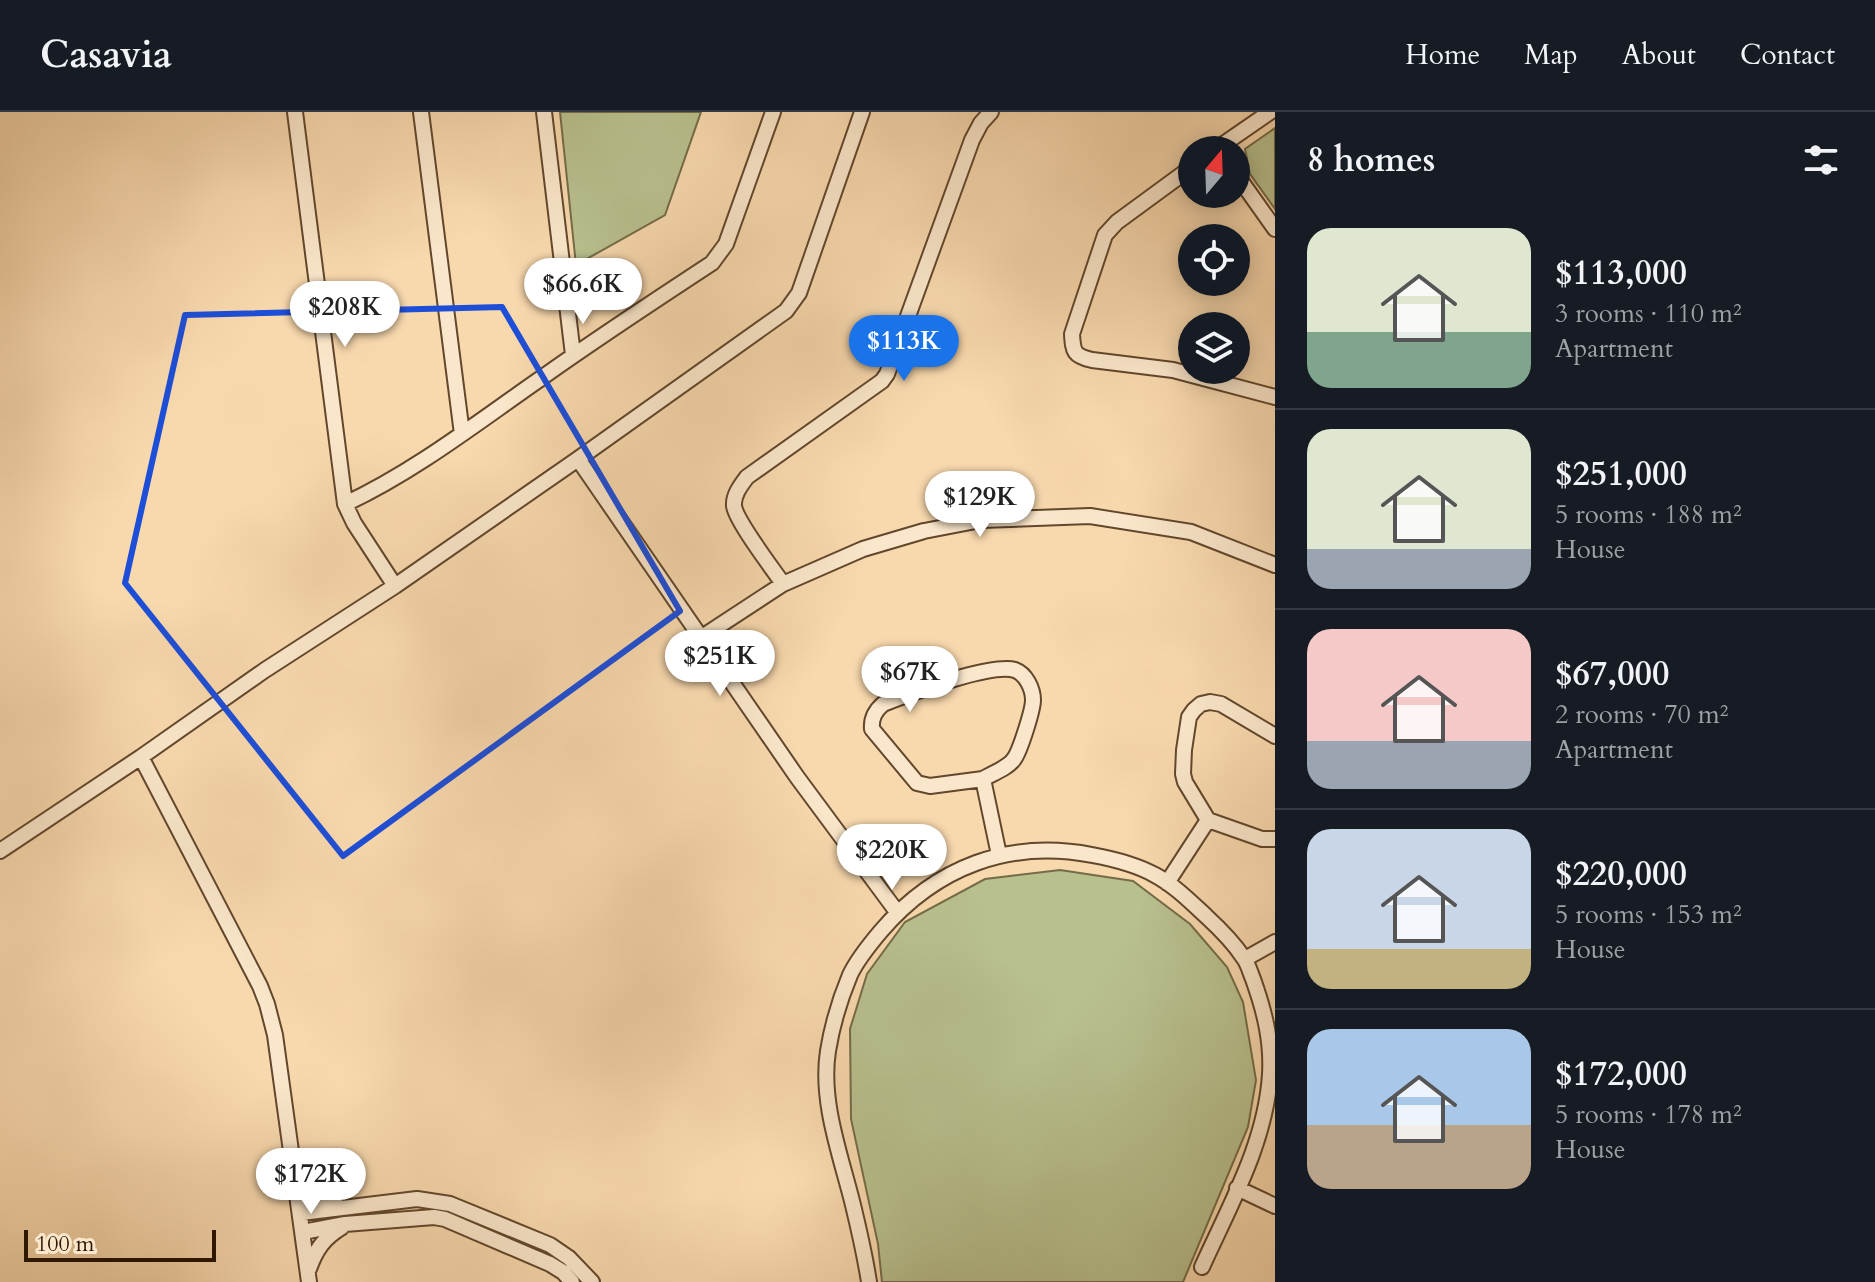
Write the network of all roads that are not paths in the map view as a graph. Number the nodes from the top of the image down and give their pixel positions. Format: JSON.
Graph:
{"nodes":[{"id":1,"x":295,"y":112,"type":"edge"},
{"id":2,"x":421,"y":112,"type":"edge"},
{"id":3,"x":544,"y":112,"type":"edge"},
{"id":4,"x":773,"y":112,"type":"edge"},
{"id":5,"x":862,"y":112,"type":"edge"},
{"id":6,"x":991,"y":112,"type":"edge"},
{"id":7,"x":1270,"y":112,"type":"edge"},
{"id":8,"x":1236,"y":136,"type":"edge"},
{"id":9,"x":1178,"y":177,"type":"edge"},
{"id":10,"x":1250,"y":194,"type":"edge"},
{"id":11,"x":1275,"y":229,"type":"edge"},
{"id":12,"x":573,"y":355,"type":"junction"},
{"id":13,"x":1275,"y":397,"type":"edge"},
{"id":14,"x":462,"y":434,"type":"junction"},
{"id":15,"x":578,"y":459,"type":"junction"},
{"id":16,"x":345,"y":504,"type":"junction"},
{"id":17,"x":1275,"y":565,"type":"edge"},
{"id":18,"x":783,"y":584,"type":"junction"},
{"id":19,"x":395,"y":586,"type":"junction"},
{"id":20,"x":702,"y":637,"type":"junction"},
{"id":21,"x":1275,"y":736,"type":"edge"},
{"id":22,"x":141,"y":757,"type":"junction"},
{"id":23,"x":983,"y":779,"type":"junction"},
{"id":24,"x":1208,"y":820,"type":"junction"},
{"id":25,"x":1275,"y":839,"type":"edge"},
{"id":26,"x":0,"y":851,"type":"edge"},
{"id":27,"x":999,"y":855,"type":"junction"},
{"id":28,"x":1167,"y":883,"type":"junction"},
{"id":29,"x":897,"y":912,"type":"junction"},
{"id":30,"x":1275,"y":942,"type":"edge"},
{"id":31,"x":1245,"y":959,"type":"junction"},
{"id":32,"x":296,"y":1181,"type":"junction"},
{"id":33,"x":1237,"y":1188,"type":"junction"},
{"id":34,"x":1275,"y":1206,"type":"edge"},
{"id":35,"x":348,"y":1208,"type":"junction"},
{"id":36,"x":301,"y":1213,"type":"junction"},
{"id":37,"x":345,"y":1224,"type":"junction"},
{"id":38,"x":303,"y":1232,"type":"junction"},
{"id":39,"x":1202,"y":1267,"type":"dead end"},
{"id":40,"x":308,"y":1277,"type":"edge"},
{"id":41,"x":572,"y":1282,"type":"edge"},
{"id":42,"x":592,"y":1282,"type":"edge"},
{"id":43,"x":869,"y":1282,"type":"edge"}],
"edges":[{"from":1,"to":16,"type":"street"},
{"from":2,"to":14,"type":"street"},
{"from":3,"to":12,"type":"street"},
{"from":4,"to":12,"type":"street"},
{"from":5,"to":15,"type":"street"},
{"from":6,"to":18,"type":"street"},
{"from":7,"to":8,"type":"street"},
{"from":9,"to":13,"type":"street"},
{"from":10,"to":11,"type":"street"},
{"from":12,"to":14,"type":"street"},
{"from":14,"to":16,"type":"street"},
{"from":15,"to":19,"type":"street"},
{"from":15,"to":20,"type":"street"},
{"from":16,"to":19,"type":"street"},
{"from":17,"to":18,"type":"street"},
{"from":18,"to":20,"type":"street"},
{"from":19,"to":22,"type":"street"},
{"from":20,"to":29,"type":"street"},
{"from":21,"to":24,"type":"street"},
{"from":22,"to":26,"type":"street"},
{"from":22,"to":32,"type":"street"},
{"from":23,"to":23,"type":"street"},
{"from":23,"to":27,"type":"street"},
{"from":24,"to":25,"type":"street"},
{"from":24,"to":28,"type":"street"},
{"from":27,"to":28,"type":"street"},
{"from":27,"to":29,"type":"street"},
{"from":28,"to":31,"type":"street"},
{"from":29,"to":43,"type":"street"},
{"from":30,"to":31,"type":"street"},
{"from":31,"to":33,"type":"street"},
{"from":32,"to":35,"type":"street"},
{"from":32,"to":36,"type":"street"},
{"from":33,"to":34,"type":"street"},
{"from":33,"to":39,"type":"street"},
{"from":35,"to":36,"type":"street"},
{"from":35,"to":42,"type":"street"},
{"from":36,"to":38,"type":"street"},
{"from":37,"to":38,"type":"street"},
{"from":37,"to":40,"type":"street"},
{"from":37,"to":41,"type":"street"},
{"from":38,"to":40,"type":"street"}]}
